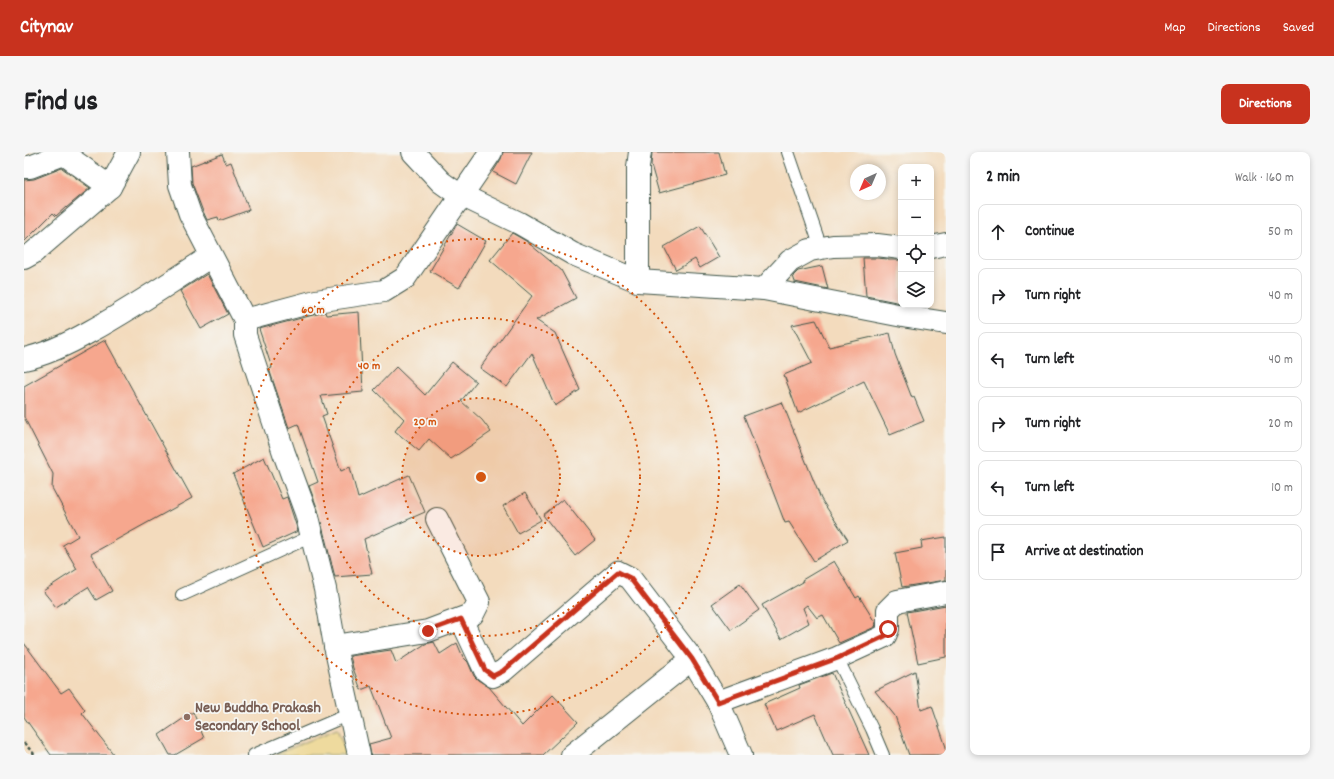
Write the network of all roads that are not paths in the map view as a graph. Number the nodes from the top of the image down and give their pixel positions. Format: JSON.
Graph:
{"nodes":[{"id":1,"x":129,"y":152,"type":"edge"},
{"id":2,"x":178,"y":152,"type":"edge"},
{"id":3,"x":413,"y":152,"type":"edge"},
{"id":4,"x":491,"y":152,"type":"edge"},
{"id":5,"x":640,"y":152,"type":"edge"},
{"id":6,"x":788,"y":152,"type":"edge"},
{"id":7,"x":24,"y":167,"type":"edge"},
{"id":8,"x":110,"y":187,"type":"junction"},
{"id":9,"x":461,"y":195,"type":"junction"},
{"id":10,"x":946,"y":244,"type":"edge"},
{"id":11,"x":934,"y":246,"type":"edge"},
{"id":12,"x":821,"y":248,"type":"junction"},
{"id":13,"x":898,"y":248,"type":"edge"},
{"id":14,"x":211,"y":256,"type":"junction"},
{"id":15,"x":24,"y":258,"type":"edge"},
{"id":16,"x":638,"y":281,"type":"junction"},
{"id":17,"x":764,"y":289,"type":"junction"},
{"id":18,"x":245,"y":320,"type":"junction"},
{"id":19,"x":946,"y":323,"type":"edge"},
{"id":20,"x":24,"y":360,"type":"edge"},
{"id":21,"x":437,"y":518,"type":"dead end"},
{"id":22,"x":312,"y":536,"type":"junction"},
{"id":23,"x":946,"y":592,"type":"edge"},
{"id":24,"x":182,"y":595,"type":"dead end"},
{"id":25,"x":461,"y":619,"type":"junction"},
{"id":26,"x":335,"y":646,"type":"junction"},
{"id":27,"x":838,"y":658,"type":"junction"},
{"id":28,"x":692,"y":659,"type":"junction"},
{"id":29,"x":718,"y":702,"type":"junction"},
{"id":30,"x":350,"y":714,"type":"junction"},
{"id":31,"x":254,"y":755,"type":"edge"},
{"id":32,"x":359,"y":755,"type":"edge"},
{"id":33,"x":572,"y":755,"type":"edge"},
{"id":34,"x":741,"y":755,"type":"edge"},
{"id":35,"x":883,"y":755,"type":"edge"}],
"edges":[{"from":1,"to":8,"type":"street"},
{"from":2,"to":14,"type":"street"},
{"from":3,"to":9,"type":"street"},
{"from":4,"to":9,"type":"street"},
{"from":5,"to":16,"type":"street"},
{"from":6,"to":12,"type":"lane"},
{"from":7,"to":8,"type":"street"},
{"from":8,"to":15,"type":"street"},
{"from":9,"to":16,"type":"street"},
{"from":9,"to":18,"type":"street"},
{"from":10,"to":11,"type":"street"},
{"from":12,"to":13,"type":"street"},
{"from":12,"to":17,"type":"street"},
{"from":14,"to":18,"type":"street"},
{"from":14,"to":20,"type":"street"},
{"from":16,"to":17,"type":"street"},
{"from":17,"to":19,"type":"street"},
{"from":18,"to":22,"type":"street"},
{"from":21,"to":25,"type":"street"},
{"from":22,"to":24,"type":"lane"},
{"from":22,"to":26,"type":"street"},
{"from":23,"to":27,"type":"street"},
{"from":25,"to":26,"type":"street"},
{"from":25,"to":28,"type":"street"},
{"from":26,"to":30,"type":"street"},
{"from":27,"to":29,"type":"street"},
{"from":27,"to":35,"type":"lane"},
{"from":28,"to":29,"type":"street"},
{"from":28,"to":33,"type":"street"},
{"from":29,"to":34,"type":"street"},
{"from":30,"to":31,"type":"lane"},
{"from":30,"to":32,"type":"street"}]}
